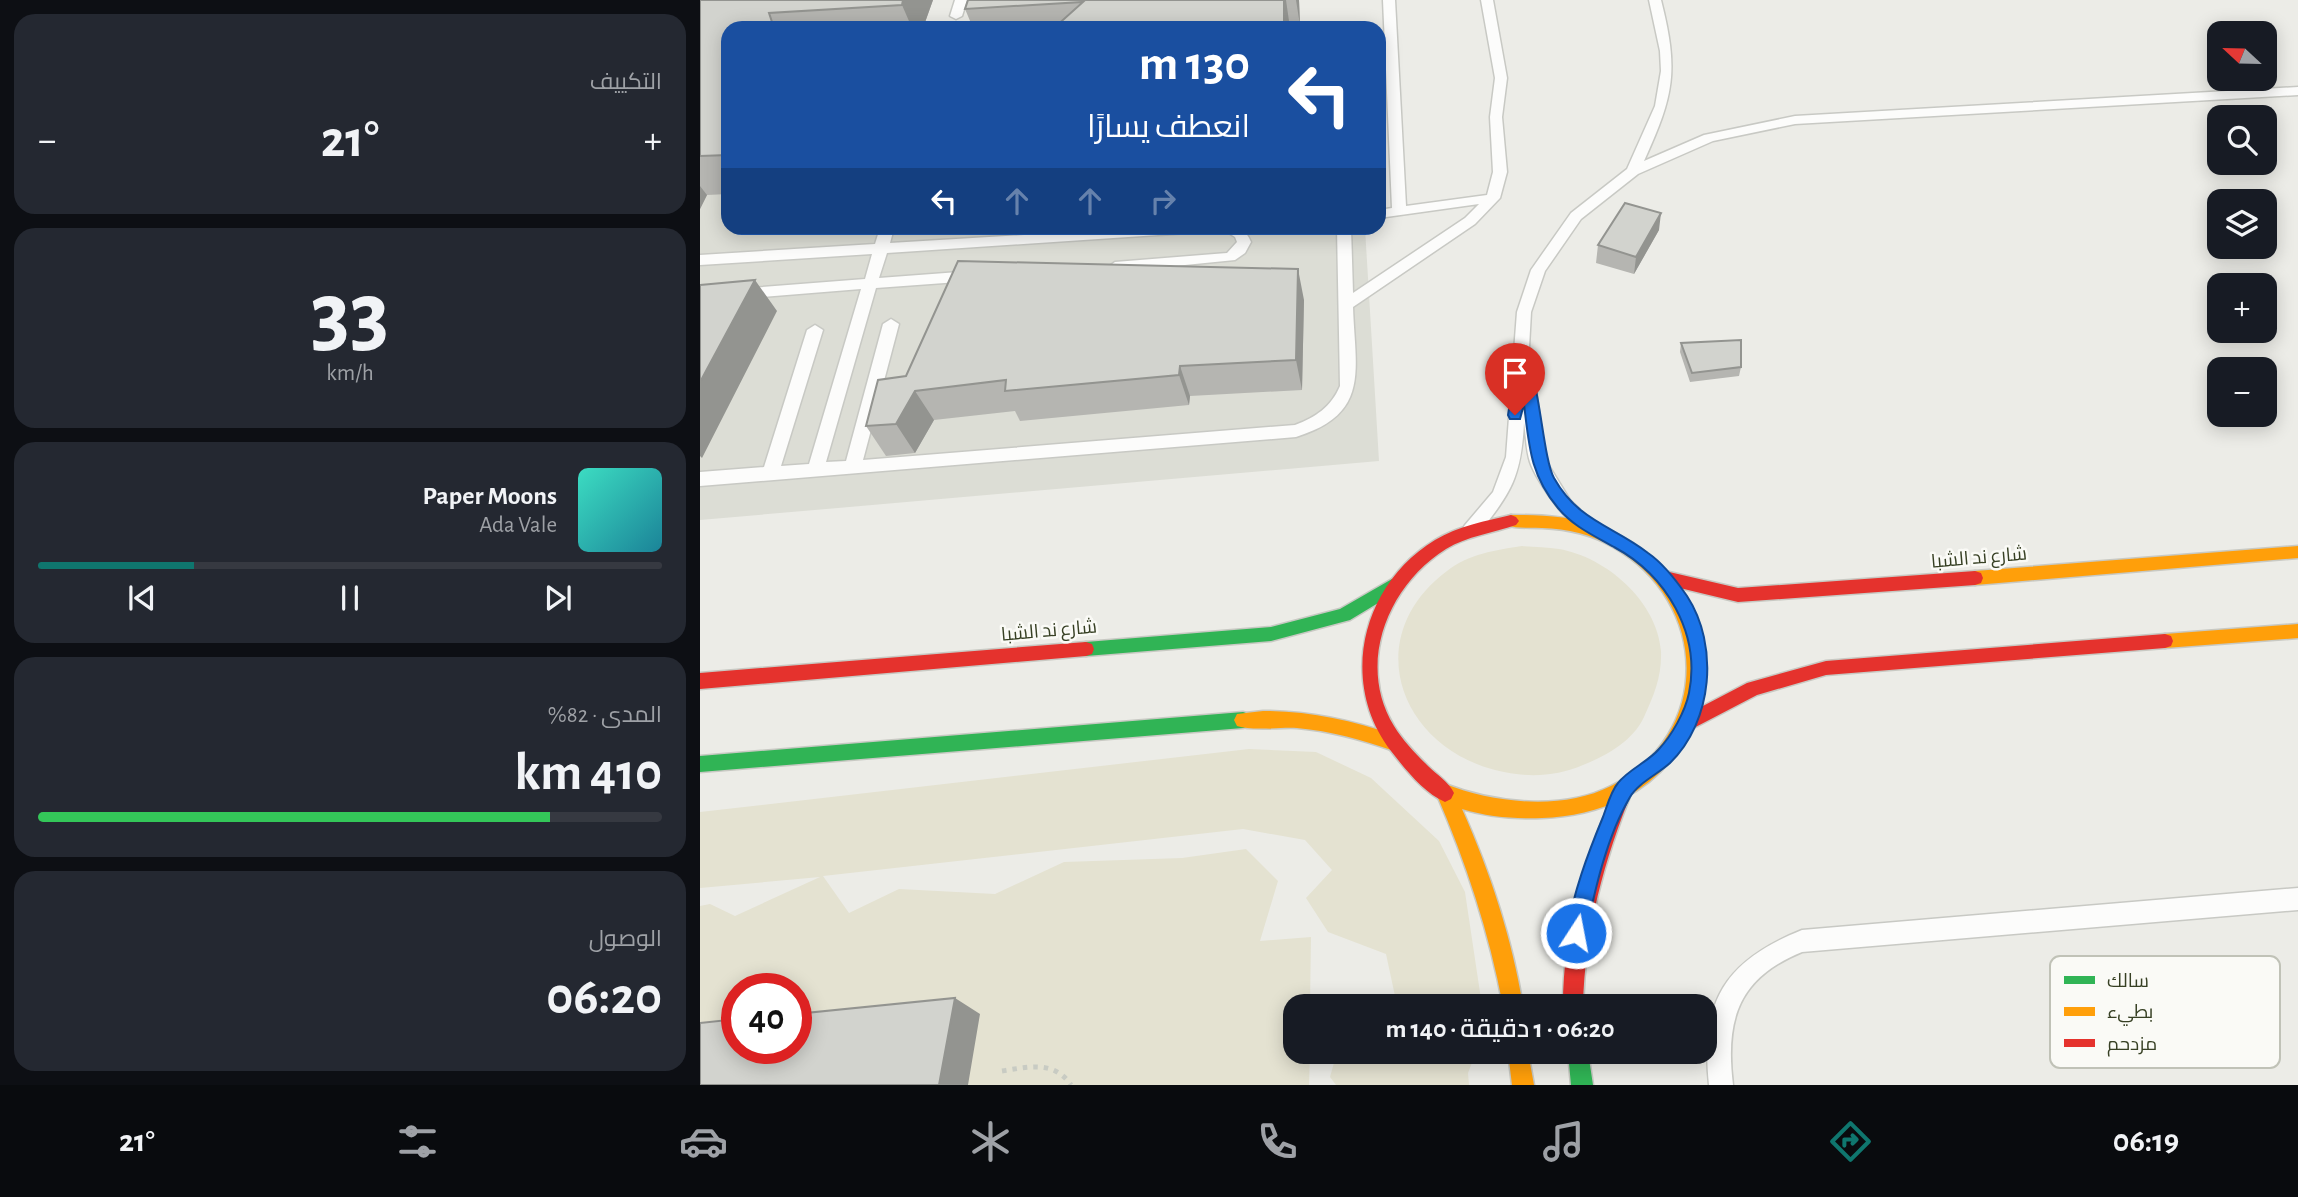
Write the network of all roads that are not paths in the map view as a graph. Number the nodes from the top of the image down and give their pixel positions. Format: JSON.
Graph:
{"nodes":[{"id":1,"x":961,"y":0,"type":"edge"},
{"id":2,"x":1389,"y":0,"type":"edge"},
{"id":3,"x":1487,"y":0,"type":"edge"},
{"id":4,"x":1655,"y":0,"type":"edge"},
{"id":5,"x":956,"y":16,"type":"dead end"},
{"id":6,"x":2298,"y":91,"type":"edge"},
{"id":7,"x":1633,"y":171,"type":"junction"},
{"id":8,"x":1493,"y":198,"type":"junction"},
{"id":9,"x":1399,"y":212,"type":"junction"},
{"id":10,"x":1386,"y":213,"type":"edge"},
{"id":11,"x":885,"y":235,"type":"edge"},
{"id":12,"x":1078,"y":235,"type":"edge"},
{"id":13,"x":1241,"y":235,"type":"edge"},
{"id":14,"x":1345,"y":235,"type":"edge"},
{"id":15,"x":881,"y":246,"type":"junction"},
{"id":16,"x":700,"y":260,"type":"edge"},
{"id":17,"x":1105,"y":268,"type":"edge"},
{"id":18,"x":994,"y":275,"type":"edge"},
{"id":19,"x":869,"y":283,"type":"junction"},
{"id":20,"x":700,"y":296,"type":"edge"},
{"id":21,"x":1346,"y":304,"type":"junction"},
{"id":22,"x":891,"y":324,"type":"dead end"},
{"id":23,"x":815,"y":330,"type":"dead end"},
{"id":24,"x":1523,"y":364,"type":"junction"},
{"id":25,"x":852,"y":468,"type":"junction"},
{"id":26,"x":815,"y":471,"type":"junction"},
{"id":27,"x":770,"y":474,"type":"junction"},
{"id":28,"x":700,"y":479,"type":"edge"},
{"id":29,"x":1471,"y":530,"type":"junction"},
{"id":30,"x":1594,"y":531,"type":"junction"},
{"id":31,"x":2298,"y":552,"type":"edge"},
{"id":32,"x":1665,"y":578,"type":"junction"},
{"id":33,"x":1392,"y":586,"type":"junction"},
{"id":34,"x":2298,"y":631,"type":"edge"},
{"id":35,"x":700,"y":681,"type":"edge"},
{"id":36,"x":1686,"y":724,"type":"junction"},
{"id":37,"x":1394,"y":743,"type":"junction"},
{"id":38,"x":700,"y":764,"type":"edge"},
{"id":39,"x":1624,"y":789,"type":"junction"},
{"id":40,"x":1447,"y":795,"type":"junction"},
{"id":41,"x":2298,"y":899,"type":"edge"},
{"id":42,"x":1510,"y":994,"type":"edge"},
{"id":43,"x":1573,"y":994,"type":"edge"},
{"id":44,"x":1519,"y":1064,"type":"edge"},
{"id":45,"x":1579,"y":1064,"type":"edge"},
{"id":46,"x":1522,"y":1085,"type":"edge"},
{"id":47,"x":1582,"y":1085,"type":"edge"},
{"id":48,"x":1721,"y":1085,"type":"edge"}],
"edges":[{"from":1,"to":5,"type":"lane"},
{"from":2,"to":9,"type":"lane"},
{"from":3,"to":8,"type":"lane"},
{"from":4,"to":7,"type":"lane"},
{"from":6,"to":7,"type":"lane"},
{"from":7,"to":24,"type":"lane"},
{"from":8,"to":9,"type":"lane"},
{"from":8,"to":21,"type":"lane"},
{"from":9,"to":10,"type":"lane"},
{"from":11,"to":15,"type":"lane"},
{"from":12,"to":15,"type":"lane"},
{"from":13,"to":17,"type":"lane"},
{"from":14,"to":21,"type":"lane"},
{"from":15,"to":16,"type":"lane"},
{"from":15,"to":19,"type":"lane"},
{"from":18,"to":19,"type":"lane"},
{"from":19,"to":20,"type":"lane"},
{"from":19,"to":26,"type":"lane"},
{"from":21,"to":25,"type":"lane"},
{"from":22,"to":25,"type":"lane"},
{"from":23,"to":27,"type":"lane"},
{"from":24,"to":29,"type":"lane"},
{"from":24,"to":30,"type":"lane"},
{"from":25,"to":26,"type":"lane"},
{"from":26,"to":27,"type":"lane"},
{"from":27,"to":28,"type":"lane"},
{"from":29,"to":30,"type":"main road"},
{"from":29,"to":33,"type":"main road"},
{"from":30,"to":32,"type":"main road"},
{"from":31,"to":32,"type":"main road","name":"شارع ند الشبا"},
{"from":32,"to":36,"type":"main road"},
{"from":33,"to":35,"type":"main road","name":"شارع ند الشبا"},
{"from":33,"to":37,"type":"main road"},
{"from":34,"to":36,"type":"main road"},
{"from":36,"to":39,"type":"main road"},
{"from":37,"to":38,"type":"main road"},
{"from":37,"to":40,"type":"main road"},
{"from":39,"to":40,"type":"main road"},
{"from":39,"to":43,"type":"main road"},
{"from":40,"to":42,"type":"main road"},
{"from":41,"to":48,"type":"lane"},
{"from":44,"to":46,"type":"main road"},
{"from":45,"to":47,"type":"main road"}]}
